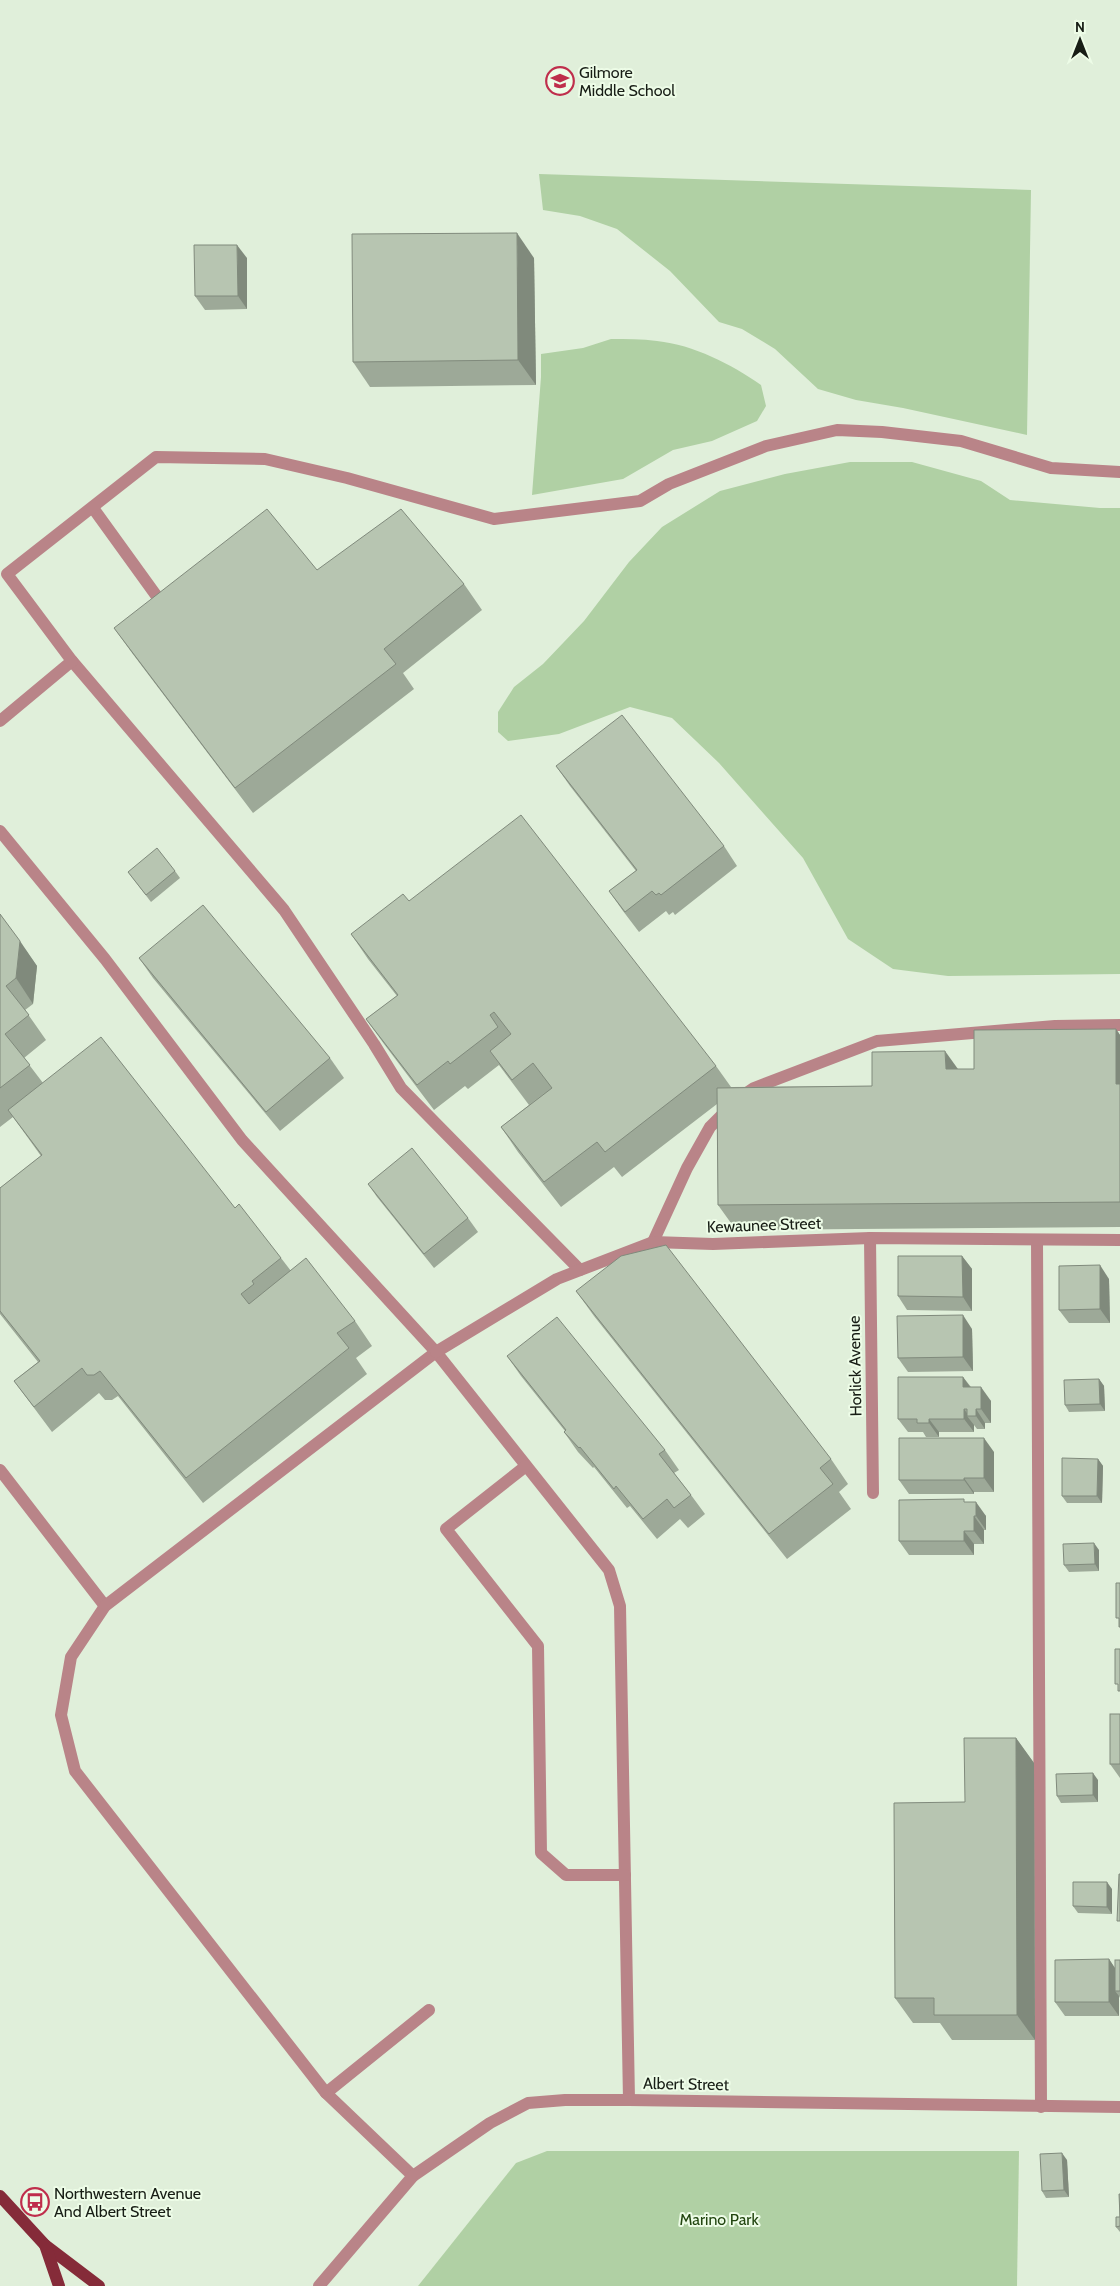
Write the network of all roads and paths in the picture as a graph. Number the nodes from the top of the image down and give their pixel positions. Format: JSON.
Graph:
{"nodes":[{"id":1,"x":1120,"y":472,"type":"edge"},
{"id":2,"x":93,"y":508,"type":"junction"},
{"id":3,"x":3,"y":576,"type":"edge"},
{"id":4,"x":158,"y":598,"type":"edge"},
{"id":5,"x":72,"y":661,"type":"junction"},
{"id":6,"x":0,"y":721,"type":"edge"},
{"id":7,"x":0,"y":831,"type":"edge"},
{"id":8,"x":1120,"y":1025,"type":"edge"},
{"id":9,"x":870,"y":1238,"type":"junction"},
{"id":10,"x":1037,"y":1240,"type":"junction"},
{"id":11,"x":1120,"y":1240,"type":"edge"},
{"id":12,"x":653,"y":1242,"type":"junction"},
{"id":13,"x":580,"y":1270,"type":"junction"},
{"id":14,"x":436,"y":1352,"type":"junction"},
{"id":15,"x":526,"y":1466,"type":"junction"},
{"id":16,"x":0,"y":1470,"type":"edge"},
{"id":17,"x":873,"y":1493,"type":"dead end"},
{"id":18,"x":104,"y":1606,"type":"junction"},
{"id":19,"x":625,"y":1875,"type":"junction"},
{"id":20,"x":428,"y":2010,"type":"dead end"},
{"id":21,"x":326,"y":2093,"type":"junction"},
{"id":22,"x":629,"y":2100,"type":"junction"},
{"id":23,"x":1041,"y":2107,"type":"junction"},
{"id":24,"x":1120,"y":2107,"type":"edge"},
{"id":25,"x":413,"y":2176,"type":"junction"},
{"id":26,"x":0,"y":2196,"type":"edge"},
{"id":27,"x":45,"y":2245,"type":"junction"},
{"id":28,"x":322,"y":2285,"type":"edge"},
{"id":29,"x":59,"y":2286,"type":"edge"},
{"id":30,"x":99,"y":2286,"type":"edge"}],
"edges":[{"from":1,"to":2,"type":"street"},
{"from":2,"to":3,"type":"street"},
{"from":2,"to":4,"type":"street"},
{"from":3,"to":5,"type":"street"},
{"from":5,"to":6,"type":"street"},
{"from":5,"to":13,"type":"street"},
{"from":7,"to":14,"type":"street"},
{"from":8,"to":12,"type":"street"},
{"from":9,"to":10,"type":"street","name":"Kewaunee Street"},
{"from":9,"to":12,"type":"street","name":"Kewaunee Street"},
{"from":9,"to":17,"type":"street","name":"Horlick Avenue"},
{"from":10,"to":11,"type":"street","name":"Kewaunee Street"},
{"from":10,"to":23,"type":"street"},
{"from":12,"to":13,"type":"street","name":"Kewaunee Street"},
{"from":13,"to":14,"type":"street","name":"Kewaunee Street"},
{"from":14,"to":15,"type":"street"},
{"from":14,"to":18,"type":"street","name":"Kewaunee Street"},
{"from":15,"to":19,"type":"street"},
{"from":15,"to":19,"type":"street"},
{"from":16,"to":18,"type":"street"},
{"from":18,"to":21,"type":"street","name":"Kewaunee Street"},
{"from":19,"to":22,"type":"street"},
{"from":20,"to":21,"type":"street"},
{"from":21,"to":25,"type":"street","name":"Kewaunee Street"},
{"from":22,"to":23,"type":"street","name":"Albert Street"},
{"from":22,"to":25,"type":"street","name":"Albert Street"},
{"from":23,"to":24,"type":"street","name":"Albert Street"},
{"from":25,"to":28,"type":"street","name":"Albert Street"},
{"from":26,"to":27,"type":"main road"},
{"from":27,"to":29,"type":"main road"},
{"from":27,"to":30,"type":"main road"}]}
